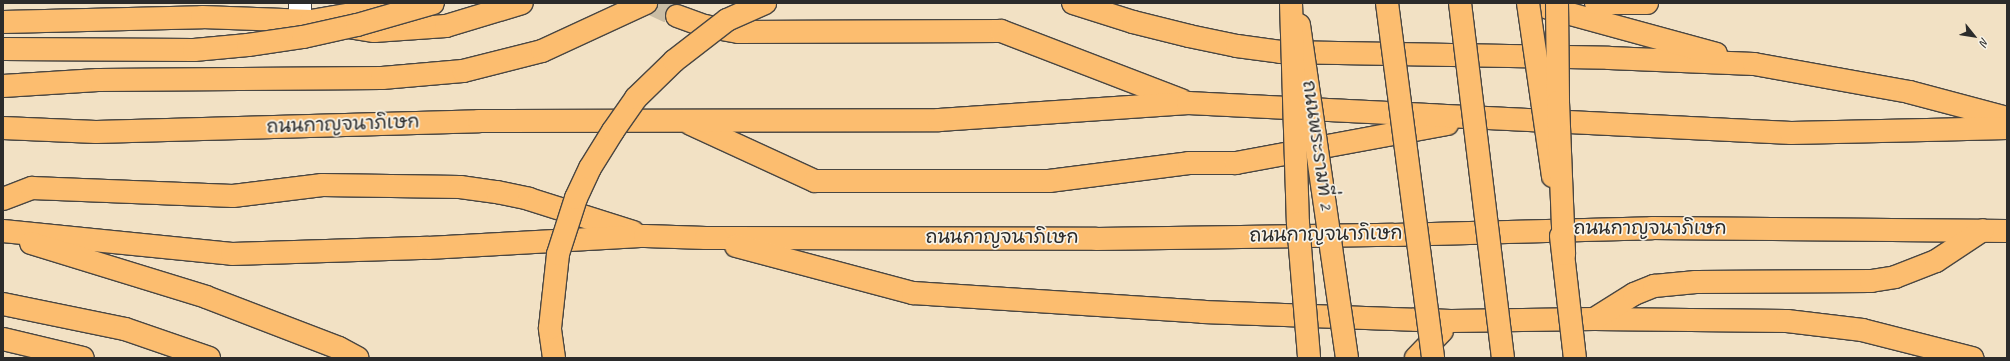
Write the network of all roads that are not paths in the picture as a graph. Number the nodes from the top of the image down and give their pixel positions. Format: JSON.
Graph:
{"nodes":[{"id":1,"x":412,"y":3,"type":"edge"},
{"id":2,"x":433,"y":3,"type":"edge"},
{"id":3,"x":522,"y":3,"type":"edge"},
{"id":4,"x":765,"y":3,"type":"edge"},
{"id":5,"x":1073,"y":3,"type":"edge"},
{"id":6,"x":1291,"y":3,"type":"edge"},
{"id":7,"x":1296,"y":3,"type":"edge"},
{"id":8,"x":1387,"y":3,"type":"edge"},
{"id":9,"x":1460,"y":3,"type":"edge"},
{"id":10,"x":1529,"y":3,"type":"edge"},
{"id":11,"x":1557,"y":3,"type":"edge"},
{"id":12,"x":1596,"y":3,"type":"edge"},
{"id":13,"x":1647,"y":3,"type":"edge"},
{"id":14,"x":642,"y":5,"type":"edge"},
{"id":15,"x":304,"y":15,"type":"edge"},
{"id":16,"x":677,"y":16,"type":"tunnel mouth"},
{"id":17,"x":3,"y":22,"type":"edge"},
{"id":18,"x":3,"y":49,"type":"edge"},
{"id":19,"x":1754,"y":64,"type":"junction"},
{"id":20,"x":3,"y":86,"type":"edge"},
{"id":21,"x":1188,"y":103,"type":"junction"},
{"id":22,"x":1484,"y":117,"type":"junction"},
{"id":23,"x":2007,"y":118,"type":"edge"},
{"id":24,"x":684,"y":121,"type":"junction"},
{"id":25,"x":3,"y":128,"type":"edge"},
{"id":26,"x":2007,"y":128,"type":"edge"},
{"id":27,"x":3,"y":199,"type":"edge"},
{"id":28,"x":1977,"y":229,"type":"junction"},
{"id":29,"x":2007,"y":230,"type":"edge"},
{"id":30,"x":3,"y":231,"type":"edge"},
{"id":31,"x":3,"y":235,"type":"edge"},
{"id":32,"x":645,"y":236,"type":"junction"},
{"id":33,"x":706,"y":238,"type":"junction"},
{"id":34,"x":1564,"y":254,"type":"junction"},
{"id":35,"x":3,"y":304,"type":"edge"},
{"id":36,"x":1594,"y":319,"type":"junction"},
{"id":37,"x":1451,"y":321,"type":"junction"},
{"id":38,"x":3,"y":339,"type":"edge"},
{"id":39,"x":83,"y":358,"type":"edge"},
{"id":40,"x":209,"y":358,"type":"edge"},
{"id":41,"x":358,"y":358,"type":"edge"},
{"id":42,"x":554,"y":358,"type":"edge"},
{"id":43,"x":1309,"y":358,"type":"edge"},
{"id":44,"x":1347,"y":358,"type":"edge"},
{"id":45,"x":1416,"y":358,"type":"edge"},
{"id":46,"x":1433,"y":358,"type":"edge"},
{"id":47,"x":1503,"y":358,"type":"edge"},
{"id":48,"x":1575,"y":358,"type":"edge"},
{"id":49,"x":1972,"y":358,"type":"edge"}],
"edges":[{"from":1,"to":15,"type":"main road"},
{"from":2,"to":18,"type":"main road","bridge":true},
{"from":3,"to":15,"type":"main road"},
{"from":4,"to":42,"type":"main road","bridge":true},
{"from":5,"to":19,"type":"main road"},
{"from":6,"to":43,"type":"main road","bridge":true},
{"from":7,"to":44,"type":"main road","name":"ถนนพระรามที่ 2","bridge":true},
{"from":8,"to":46,"type":"main road","bridge":true},
{"from":9,"to":47,"type":"main road","bridge":true},
{"from":10,"to":19,"type":"main road"},
{"from":10,"to":34,"type":"main road","bridge":true},
{"from":11,"to":34,"type":"main road","bridge":true},
{"from":12,"to":13,"type":"main road"},
{"from":14,"to":20,"type":"main road"},
{"from":15,"to":17,"type":"main road"},
{"from":16,"to":21,"type":"main road"},
{"from":19,"to":23,"type":"main road"},
{"from":21,"to":22,"type":"main road","name":"ถนนกาญจนาภิเษก"},
{"from":21,"to":24,"type":"main road","name":"ถนนกาญจนาภิเษก"},
{"from":22,"to":24,"type":"main road","name":"ถนนกาญจนาภิเษก"},
{"from":22,"to":26,"type":"main road","name":"ถนนกาญจนาภิเษก"},
{"from":24,"to":25,"type":"main road","name":"ถนนกาญจนาภิเษก"},
{"from":27,"to":32,"type":"main road","name":"ถนนกาญจนาภิเษก"},
{"from":28,"to":29,"type":"main road","name":"ถนนกาญจนาภิเษก"},
{"from":28,"to":33,"type":"main road","name":"ถนนกาญจนาภิเษก"},
{"from":28,"to":36,"type":"main road"},
{"from":30,"to":32,"type":"main road","name":"ถนนกาญจนาภิเษก"},
{"from":31,"to":41,"type":"main road"},
{"from":32,"to":33,"type":"main road","name":"ถนนกาญจนาภิเษก"},
{"from":33,"to":37,"type":"main road"},
{"from":34,"to":48,"type":"main road","bridge":true},
{"from":35,"to":40,"type":"main road"},
{"from":36,"to":37,"type":"main road"},
{"from":36,"to":49,"type":"main road"},
{"from":37,"to":45,"type":"main road"},
{"from":38,"to":39,"type":"main road"}]}
